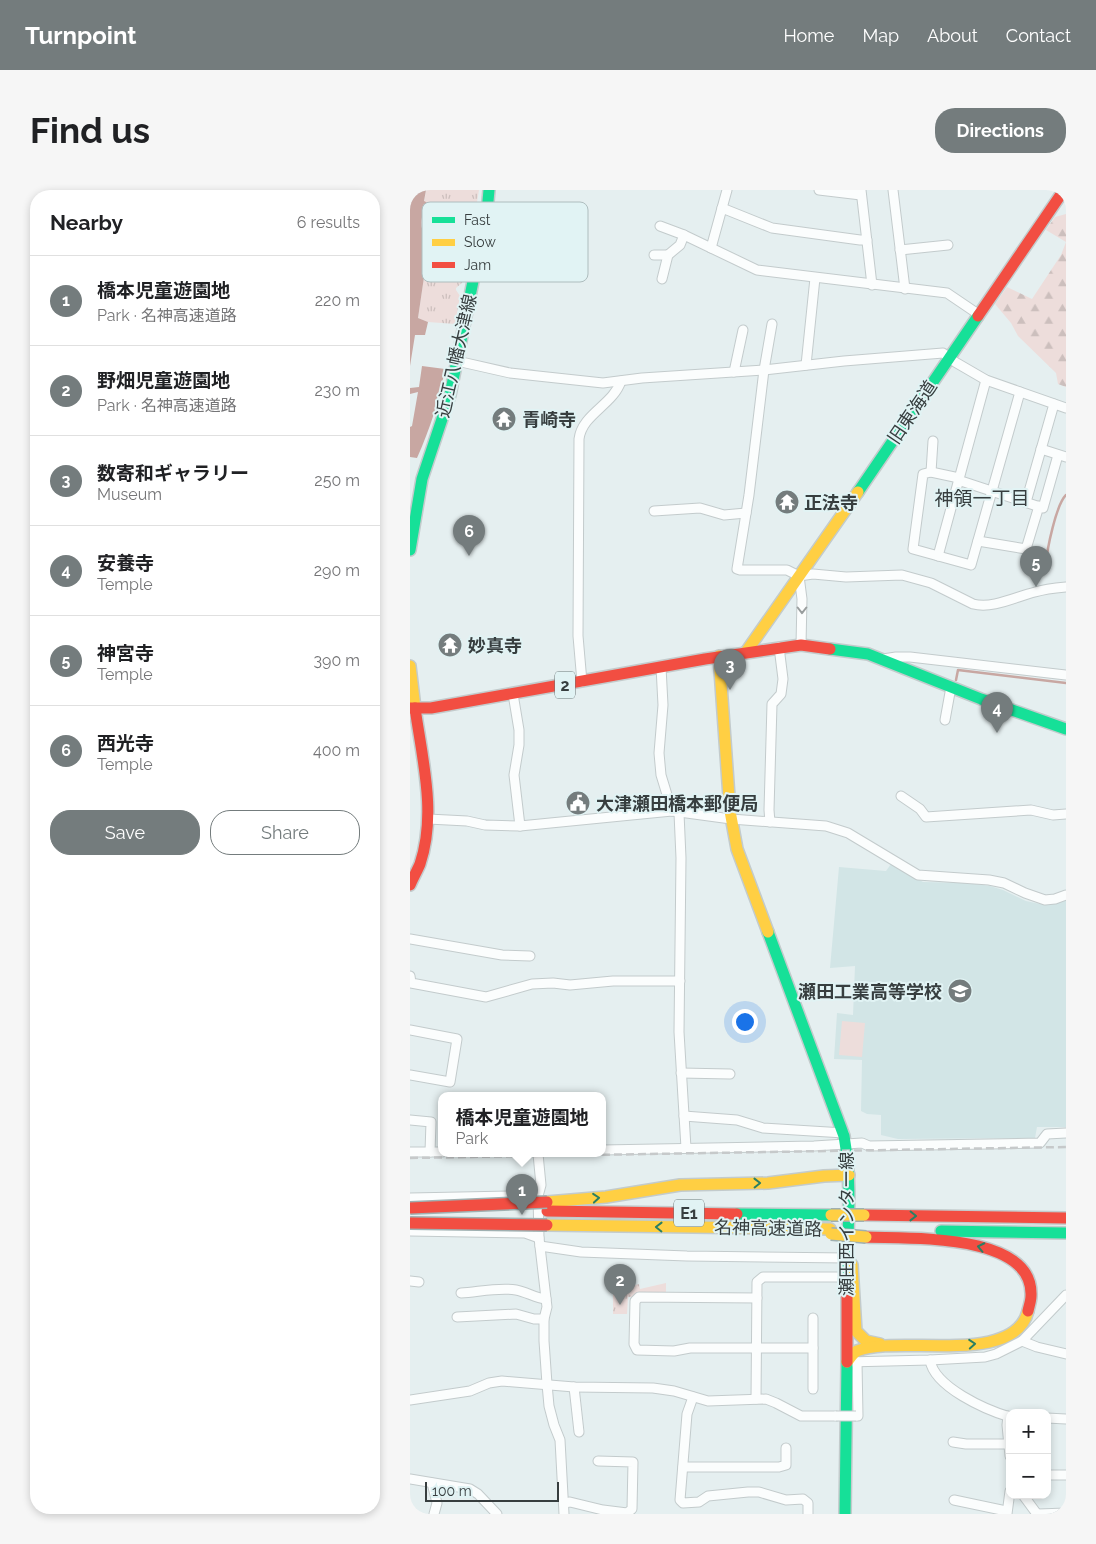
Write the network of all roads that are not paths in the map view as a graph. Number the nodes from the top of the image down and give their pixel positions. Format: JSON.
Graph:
{"nodes":[{"id":1,"x":727,"y":190,"type":"edge"},
{"id":2,"x":819,"y":190,"type":"edge"},
{"id":3,"x":893,"y":190,"type":"edge"},
{"id":4,"x":1064,"y":190,"type":"edge"},
{"id":5,"x":861,"y":193,"type":"edge"},
{"id":6,"x":722,"y":208,"type":"junction"},
{"id":7,"x":660,"y":226,"type":"dead end"},
{"id":8,"x":684,"y":235,"type":"junction"},
{"id":9,"x":867,"y":240,"type":"junction"},
{"id":10,"x":948,"y":245,"type":"dead end"},
{"id":11,"x":711,"y":248,"type":"junction"},
{"id":12,"x":900,"y":250,"type":"junction"},
{"id":13,"x":654,"y":255,"type":"dead end"},
{"id":14,"x":668,"y":255,"type":"junction"},
{"id":15,"x":815,"y":278,"type":"junction"},
{"id":16,"x":662,"y":279,"type":"dead end"},
{"id":17,"x":473,"y":282,"type":"edge"},
{"id":18,"x":872,"y":285,"type":"junction"},
{"id":19,"x":905,"y":289,"type":"junction"},
{"id":20,"x":978,"y":314,"type":"junction"},
{"id":21,"x":772,"y":324,"type":"dead end"},
{"id":22,"x":743,"y":330,"type":"dead end"},
{"id":23,"x":949,"y":357,"type":"junction"},
{"id":24,"x":457,"y":360,"type":"junction"},
{"id":25,"x":806,"y":365,"type":"junction"},
{"id":26,"x":764,"y":370,"type":"junction"},
{"id":27,"x":734,"y":372,"type":"junction"},
{"id":28,"x":986,"y":380,"type":"junction"},
{"id":29,"x":620,"y":381,"type":"junction"},
{"id":30,"x":1020,"y":392,"type":"junction"},
{"id":31,"x":1054,"y":404,"type":"junction"},
{"id":32,"x":1066,"y":408,"type":"edge"},
{"id":33,"x":933,"y":441,"type":"dead end"},
{"id":34,"x":1041,"y":449,"type":"junction"},
{"id":35,"x":1062,"y":456,"type":"edge"},
{"id":36,"x":931,"y":472,"type":"junction"},
{"id":37,"x":959,"y":479,"type":"junction"},
{"id":38,"x":993,"y":491,"type":"junction"},
{"id":39,"x":1026,"y":502,"type":"junction"},
{"id":40,"x":1039,"y":506,"type":"junction"},
{"id":41,"x":654,"y":511,"type":"dead end"},
{"id":42,"x":746,"y":513,"type":"junction"},
{"id":43,"x":978,"y":541,"type":"junction"},
{"id":44,"x":410,"y":550,"type":"edge"},
{"id":45,"x":938,"y":556,"type":"junction"},
{"id":46,"x":799,"y":576,"type":"junction"},
{"id":47,"x":1066,"y":587,"type":"edge"},
{"id":48,"x":801,"y":645,"type":"junction"},
{"id":49,"x":780,"y":647,"type":"junction"},
{"id":50,"x":746,"y":652,"type":"junction"},
{"id":51,"x":719,"y":656,"type":"junction"},
{"id":52,"x":882,"y":659,"type":"junction"},
{"id":53,"x":410,"y":666,"type":"edge"},
{"id":54,"x":661,"y":667,"type":"junction"},
{"id":55,"x":1066,"y":675,"type":"edge"},
{"id":56,"x":582,"y":682,"type":"junction"},
{"id":57,"x":951,"y":687,"type":"junction"},
{"id":58,"x":513,"y":694,"type":"junction"},
{"id":59,"x":413,"y":708,"type":"edge"},
{"id":60,"x":945,"y":720,"type":"dead end"},
{"id":61,"x":1066,"y":729,"type":"edge"},
{"id":62,"x":901,"y":796,"type":"dead end"},
{"id":63,"x":675,"y":812,"type":"junction"},
{"id":64,"x":1066,"y":814,"type":"edge"},
{"id":65,"x":428,"y":819,"type":"junction"},
{"id":66,"x":731,"y":819,"type":"junction"},
{"id":67,"x":770,"y":822,"type":"junction"},
{"id":68,"x":520,"y":826,"type":"junction"},
{"id":69,"x":411,"y":880,"type":"edge"},
{"id":70,"x":1066,"y":895,"type":"edge"},
{"id":71,"x":410,"y":939,"type":"edge"},
{"id":72,"x":530,"y":956,"type":"dead end"},
{"id":73,"x":680,"y":981,"type":"junction"},
{"id":74,"x":410,"y":983,"type":"edge"},
{"id":75,"x":410,"y":1030,"type":"edge"},
{"id":76,"x":681,"y":1073,"type":"junction"},
{"id":77,"x":730,"y":1074,"type":"dead end"},
{"id":78,"x":410,"y":1075,"type":"edge"},
{"id":79,"x":684,"y":1116,"type":"junction"},
{"id":80,"x":410,"y":1120,"type":"edge"},
{"id":81,"x":1066,"y":1133,"type":"edge"},
{"id":82,"x":845,"y":1138,"type":"junction"},
{"id":83,"x":686,"y":1148,"type":"junction"},
{"id":84,"x":606,"y":1150,"type":"edge"},
{"id":85,"x":410,"y":1152,"type":"edge"},
{"id":86,"x":430,"y":1152,"type":"junction"},
{"id":87,"x":438,"y":1152,"type":"edge"},
{"id":88,"x":538,"y":1157,"type":"edge"},
{"id":89,"x":849,"y":1175,"type":"junction"},
{"id":90,"x":410,"y":1198,"type":"edge"},
{"id":91,"x":544,"y":1203,"type":"junction"},
{"id":92,"x":410,"y":1209,"type":"edge"},
{"id":93,"x":1066,"y":1218,"type":"edge"},
{"id":94,"x":410,"y":1223,"type":"edge"},
{"id":95,"x":410,"y":1231,"type":"edge"},
{"id":96,"x":1066,"y":1233,"type":"edge"},
{"id":97,"x":866,"y":1234,"type":"junction"},
{"id":98,"x":540,"y":1242,"type":"junction"},
{"id":99,"x":820,"y":1258,"type":"junction"},
{"id":100,"x":847,"y":1258,"type":"junction"},
{"id":101,"x":819,"y":1277,"type":"junction"},
{"id":102,"x":847,"y":1277,"type":"junction"},
{"id":103,"x":464,"y":1291,"type":"dead end"},
{"id":104,"x":1066,"y":1294,"type":"edge"},
{"id":105,"x":757,"y":1298,"type":"junction"},
{"id":106,"x":546,"y":1299,"type":"junction"},
{"id":107,"x":457,"y":1317,"type":"dead end"},
{"id":108,"x":813,"y":1318,"type":"dead end"},
{"id":109,"x":544,"y":1319,"type":"junction"},
{"id":110,"x":1022,"y":1341,"type":"junction"},
{"id":111,"x":897,"y":1346,"type":"junction"},
{"id":112,"x":757,"y":1348,"type":"junction"},
{"id":113,"x":813,"y":1348,"type":"junction"},
{"id":114,"x":1066,"y":1354,"type":"edge"},
{"id":115,"x":930,"y":1360,"type":"junction"},
{"id":116,"x":852,"y":1362,"type":"junction"},
{"id":117,"x":547,"y":1384,"type":"junction"},
{"id":118,"x":574,"y":1387,"type":"junction"},
{"id":119,"x":813,"y":1388,"type":"dead end"},
{"id":120,"x":693,"y":1397,"type":"junction"},
{"id":121,"x":756,"y":1399,"type":"junction"},
{"id":122,"x":410,"y":1400,"type":"edge"},
{"id":123,"x":1006,"y":1416,"type":"edge"},
{"id":124,"x":1051,"y":1418,"type":"edge"},
{"id":125,"x":1066,"y":1419,"type":"edge"},
{"id":126,"x":580,"y":1432,"type":"dead end"},
{"id":127,"x":953,"y":1442,"type":"dead end"},
{"id":128,"x":1006,"y":1444,"type":"edge"},
{"id":129,"x":786,"y":1448,"type":"dead end"},
{"id":130,"x":598,"y":1461,"type":"dead end"},
{"id":131,"x":682,"y":1467,"type":"junction"},
{"id":132,"x":1066,"y":1475,"type":"edge"},
{"id":133,"x":1051,"y":1476,"type":"edge"},
{"id":134,"x":410,"y":1479,"type":"edge"},
{"id":135,"x":432,"y":1483,"type":"junction"},
{"id":136,"x":1008,"y":1499,"type":"edge"},
{"id":137,"x":1027,"y":1499,"type":"edge"},
{"id":138,"x":954,"y":1500,"type":"dead end"},
{"id":139,"x":564,"y":1502,"type":"junction"},
{"id":140,"x":1006,"y":1512,"type":"edge"},
{"id":141,"x":1066,"y":1513,"type":"edge"},
{"id":142,"x":434,"y":1514,"type":"edge"},
{"id":143,"x":497,"y":1514,"type":"edge"},
{"id":144,"x":564,"y":1514,"type":"edge"},
{"id":145,"x":808,"y":1514,"type":"edge"},
{"id":146,"x":845,"y":1514,"type":"edge"},
{"id":147,"x":1037,"y":1514,"type":"edge"}],
"edges":[{"from":1,"to":6,"type":"street"},
{"from":2,"to":5,"type":"street"},
{"from":3,"to":12,"type":"street"},
{"from":4,"to":20,"type":"main road","name":"旧東海道"},
{"from":5,"to":9,"type":"street"},
{"from":6,"to":9,"type":"street"},
{"from":6,"to":11,"type":"street"},
{"from":7,"to":8,"type":"street"},
{"from":8,"to":11,"type":"street"},
{"from":8,"to":14,"type":"street"},
{"from":9,"to":18,"type":"street"},
{"from":10,"to":12,"type":"street"},
{"from":11,"to":15,"type":"street"},
{"from":12,"to":19,"type":"street"},
{"from":13,"to":14,"type":"street"},
{"from":14,"to":16,"type":"street"},
{"from":15,"to":18,"type":"street"},
{"from":15,"to":25,"type":"street"},
{"from":17,"to":24,"type":"main road","name":"近江八幡大津線"},
{"from":18,"to":19,"type":"street"},
{"from":19,"to":20,"type":"street"},
{"from":20,"to":23,"type":"main road","name":"旧東海道"},
{"from":21,"to":26,"type":"street"},
{"from":22,"to":27,"type":"street"},
{"from":23,"to":25,"type":"street"},
{"from":23,"to":28,"type":"street"},
{"from":23,"to":46,"type":"main road","name":"旧東海道"},
{"from":24,"to":29,"type":"street"},
{"from":24,"to":44,"type":"main road","name":"近江八幡大津線"},
{"from":25,"to":26,"type":"street"},
{"from":26,"to":27,"type":"street"},
{"from":26,"to":42,"type":"street"},
{"from":27,"to":29,"type":"street"},
{"from":28,"to":30,"type":"street"},
{"from":28,"to":37,"type":"street"},
{"from":29,"to":56,"type":"street"},
{"from":30,"to":31,"type":"street"},
{"from":30,"to":38,"type":"street"},
{"from":31,"to":32,"type":"street"},
{"from":31,"to":34,"type":"street"},
{"from":33,"to":36,"type":"street"},
{"from":34,"to":35,"type":"street"},
{"from":34,"to":39,"type":"street"},
{"from":35,"to":40,"type":"street"},
{"from":36,"to":37,"type":"street"},
{"from":36,"to":45,"type":"street"},
{"from":37,"to":38,"type":"street"},
{"from":37,"to":45,"type":"street"},
{"from":38,"to":39,"type":"street"},
{"from":38,"to":43,"type":"street"},
{"from":39,"to":40,"type":"street"},
{"from":40,"to":43,"type":"street"},
{"from":41,"to":42,"type":"street"},
{"from":42,"to":46,"type":"street"},
{"from":43,"to":45,"type":"street"},
{"from":46,"to":47,"type":"street"},
{"from":46,"to":48,"type":"street","one_way":true},
{"from":46,"to":50,"type":"main road","name":"旧東海道"},
{"from":48,"to":49,"type":"main road","number":"2"},
{"from":48,"to":52,"type":"main road","number":"2"},
{"from":49,"to":50,"type":"main road","number":"2"},
{"from":49,"to":67,"type":"street"},
{"from":50,"to":51,"type":"main road","number":"2"},
{"from":51,"to":54,"type":"main road","number":"2"},
{"from":51,"to":66,"type":"main road","name":"瀬田西インター線"},
{"from":52,"to":55,"type":"street"},
{"from":52,"to":57,"type":"main road","number":"2"},
{"from":53,"to":59,"type":"main road"},
{"from":54,"to":56,"type":"main road","number":"2"},
{"from":54,"to":63,"type":"street"},
{"from":56,"to":58,"type":"main road","number":"2"},
{"from":57,"to":60,"type":"street"},
{"from":57,"to":61,"type":"main road","number":"2"},
{"from":58,"to":59,"type":"main road","number":"2"},
{"from":58,"to":68,"type":"street"},
{"from":59,"to":65,"type":"main road"},
{"from":62,"to":64,"type":"street"},
{"from":63,"to":66,"type":"street"},
{"from":63,"to":68,"type":"street"},
{"from":63,"to":73,"type":"street"},
{"from":65,"to":68,"type":"street"},
{"from":65,"to":69,"type":"main road"},
{"from":66,"to":67,"type":"street"},
{"from":66,"to":82,"type":"main road","name":"瀬田西インター線"},
{"from":67,"to":70,"type":"street"},
{"from":71,"to":72,"type":"street"},
{"from":73,"to":74,"type":"street"},
{"from":73,"to":76,"type":"street"},
{"from":75,"to":78,"type":"street"},
{"from":76,"to":77,"type":"street"},
{"from":76,"to":79,"type":"street"},
{"from":79,"to":82,"type":"street"},
{"from":79,"to":83,"type":"street"},
{"from":80,"to":86,"type":"street"},
{"from":81,"to":82,"type":"street"},
{"from":82,"to":83,"type":"street"},
{"from":82,"to":89,"type":"main road","name":"瀬田西インター線"},
{"from":83,"to":84,"type":"street"},
{"from":85,"to":86,"type":"street"},
{"from":86,"to":87,"type":"street"},
{"from":88,"to":91,"type":"street"},
{"from":91,"to":89,"type":"main road","one_way":true},
{"from":89,"to":100,"type":"main road","name":"瀬田西インター線"},
{"from":90,"to":91,"type":"street"},
{"from":91,"to":92,"type":"main road","bridge":true},
{"from":91,"to":93,"type":"main road","name":"名神高速道路","number":"E1","one_way":true,"bridge":true},
{"from":91,"to":98,"type":"street"},
{"from":97,"to":94,"type":"main road","name":"名神高速道路","number":"E1","one_way":true,"bridge":true},
{"from":95,"to":98,"type":"street"},
{"from":96,"to":97,"type":"main road","name":"名神高速道路","number":"E1"},
{"from":111,"to":97,"type":"main road","one_way":true},
{"from":98,"to":99,"type":"street"},
{"from":98,"to":106,"type":"street"},
{"from":99,"to":100,"type":"street"},
{"from":99,"to":101,"type":"street"},
{"from":100,"to":102,"type":"main road","name":"瀬田西インター線"},
{"from":100,"to":111,"type":"main road"},
{"from":101,"to":102,"type":"street"},
{"from":101,"to":105,"type":"street"},
{"from":102,"to":116,"type":"main road","name":"瀬田西インター線"},
{"from":103,"to":106,"type":"street"},
{"from":104,"to":110,"type":"street"},
{"from":105,"to":112,"type":"street"},
{"from":105,"to":112,"type":"street"},
{"from":106,"to":109,"type":"street"},
{"from":107,"to":109,"type":"street"},
{"from":108,"to":113,"type":"street"},
{"from":109,"to":117,"type":"street"},
{"from":110,"to":114,"type":"street"},
{"from":110,"to":115,"type":"street"},
{"from":111,"to":116,"type":"main road"},
{"from":112,"to":113,"type":"street"},
{"from":112,"to":121,"type":"street"},
{"from":113,"to":119,"type":"street"},
{"from":115,"to":116,"type":"street"},
{"from":115,"to":123,"type":"street"},
{"from":116,"to":121,"type":"street","bridge":true},
{"from":116,"to":146,"type":"main road","name":"瀬田西インター線"},
{"from":117,"to":118,"type":"street"},
{"from":117,"to":122,"type":"street"},
{"from":117,"to":139,"type":"street"},
{"from":118,"to":120,"type":"street"},
{"from":118,"to":126,"type":"street"},
{"from":120,"to":121,"type":"street"},
{"from":120,"to":131,"type":"street"},
{"from":124,"to":125,"type":"street"},
{"from":127,"to":128,"type":"street"},
{"from":129,"to":131,"type":"street"},
{"from":130,"to":139,"type":"street"},
{"from":131,"to":145,"type":"street"},
{"from":132,"to":133,"type":"street"},
{"from":134,"to":135,"type":"street"},
{"from":135,"to":142,"type":"street"},
{"from":135,"to":143,"type":"street"},
{"from":136,"to":140,"type":"street"},
{"from":137,"to":147,"type":"street"},
{"from":138,"to":140,"type":"street"},
{"from":139,"to":144,"type":"street"},
{"from":141,"to":147,"type":"street"}]}
